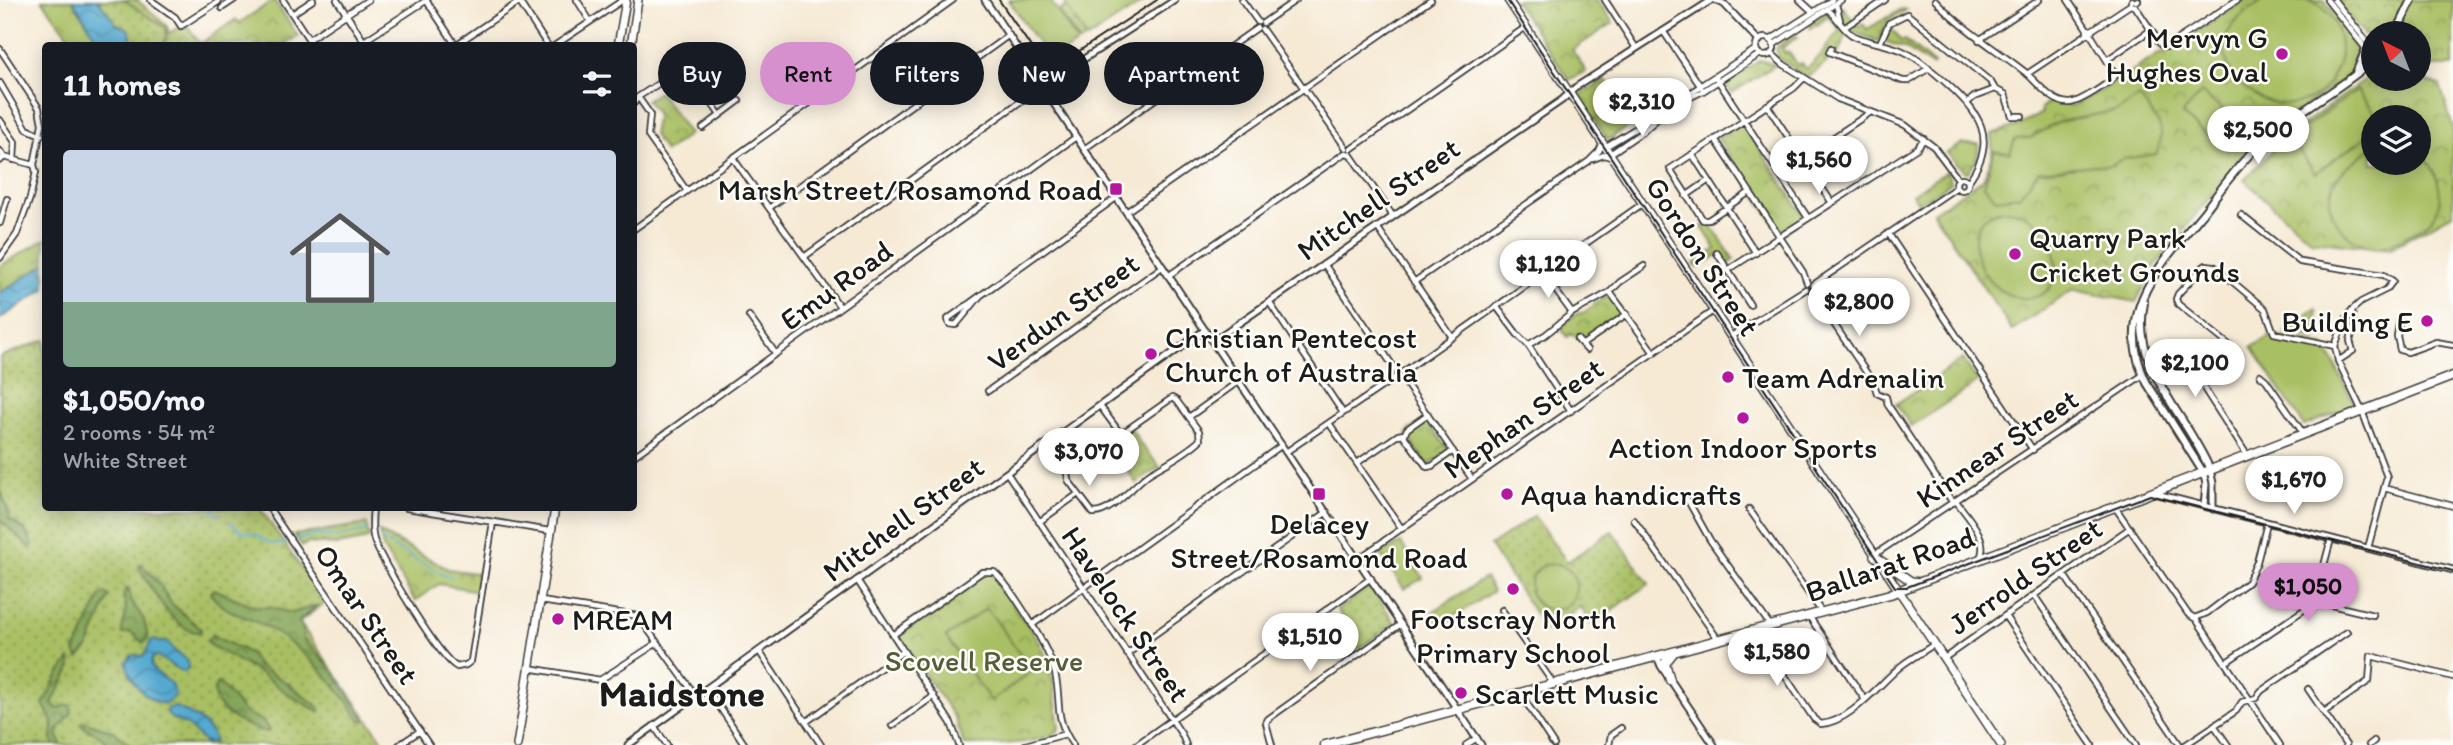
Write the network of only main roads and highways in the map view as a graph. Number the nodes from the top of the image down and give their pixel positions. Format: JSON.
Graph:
{"nodes":[{"id":1,"x":625,"y":0,"type":"edge"},
{"id":2,"x":638,"y":0,"type":"edge"},
{"id":3,"x":1508,"y":0,"type":"edge"},
{"id":4,"x":2412,"y":0,"type":"edge"},
{"id":5,"x":2402,"y":21,"type":"edge"},
{"id":6,"x":619,"y":42,"type":"edge"},
{"id":7,"x":632,"y":42,"type":"edge"},
{"id":8,"x":2361,"y":66,"type":"edge"},
{"id":9,"x":2361,"y":70,"type":"edge"},
{"id":10,"x":2355,"y":75,"type":"junction"},
{"id":11,"x":2165,"y":260,"type":"junction"},
{"id":12,"x":2152,"y":370,"type":"junction"},
{"id":13,"x":2143,"y":376,"type":"junction"},
{"id":14,"x":2453,"y":376,"type":"edge"},
{"id":15,"x":2174,"y":404,"type":"junction"},
{"id":16,"x":2164,"y":410,"type":"junction"},
{"id":17,"x":2185,"y":422,"type":"junction"},
{"id":18,"x":2176,"y":428,"type":"junction"},
{"id":19,"x":2207,"y":471,"type":"junction"},
{"id":20,"x":554,"y":511,"type":"edge"},
{"id":21,"x":1874,"y":555,"type":"junction"},
{"id":22,"x":1920,"y":582,"type":"junction"},
{"id":23,"x":1898,"y":591,"type":"junction"},
{"id":24,"x":1675,"y":651,"type":"junction"},
{"id":25,"x":1670,"y":680,"type":"road end"},
{"id":26,"x":517,"y":745,"type":"edge"},
{"id":27,"x":1325,"y":745,"type":"edge"},
{"id":28,"x":2001,"y":745,"type":"edge"}],
"edges":[{"from":1,"to":6,"type":"main road"},
{"from":2,"to":7,"type":"main road"},
{"from":3,"to":21,"type":"main road","name":"Gordon Street"},
{"from":4,"to":5,"type":"main road"},
{"from":8,"to":10,"type":"main road"},
{"from":9,"to":10,"type":"main road"},
{"from":10,"to":11,"type":"main road"},
{"from":11,"to":12,"type":"main road"},
{"from":11,"to":13,"type":"main road"},
{"from":12,"to":13,"type":"main road"},
{"from":12,"to":15,"type":"main road"},
{"from":13,"to":16,"type":"main road"},
{"from":14,"to":19,"type":"highway","name":"Ballarat Road"},
{"from":15,"to":16,"type":"main road"},
{"from":15,"to":17,"type":"main road"},
{"from":16,"to":18,"type":"main road"},
{"from":17,"to":18,"type":"main road"},
{"from":17,"to":19,"type":"main road"},
{"from":18,"to":19,"type":"main road"},
{"from":19,"to":22,"type":"highway","name":"Ballarat Road"},
{"from":20,"to":26,"type":"main road"},
{"from":21,"to":22,"type":"main road"},
{"from":21,"to":23,"type":"main road","name":"Gordon Street"},
{"from":22,"to":23,"type":"highway","name":"Ballarat Road"},
{"from":23,"to":24,"type":"highway","name":"Ballarat Road"},
{"from":23,"to":28,"type":"main road","name":"Gordon Street"},
{"from":24,"to":25,"type":"highway"},
{"from":24,"to":27,"type":"highway","name":"Ballarat Road"}]}
